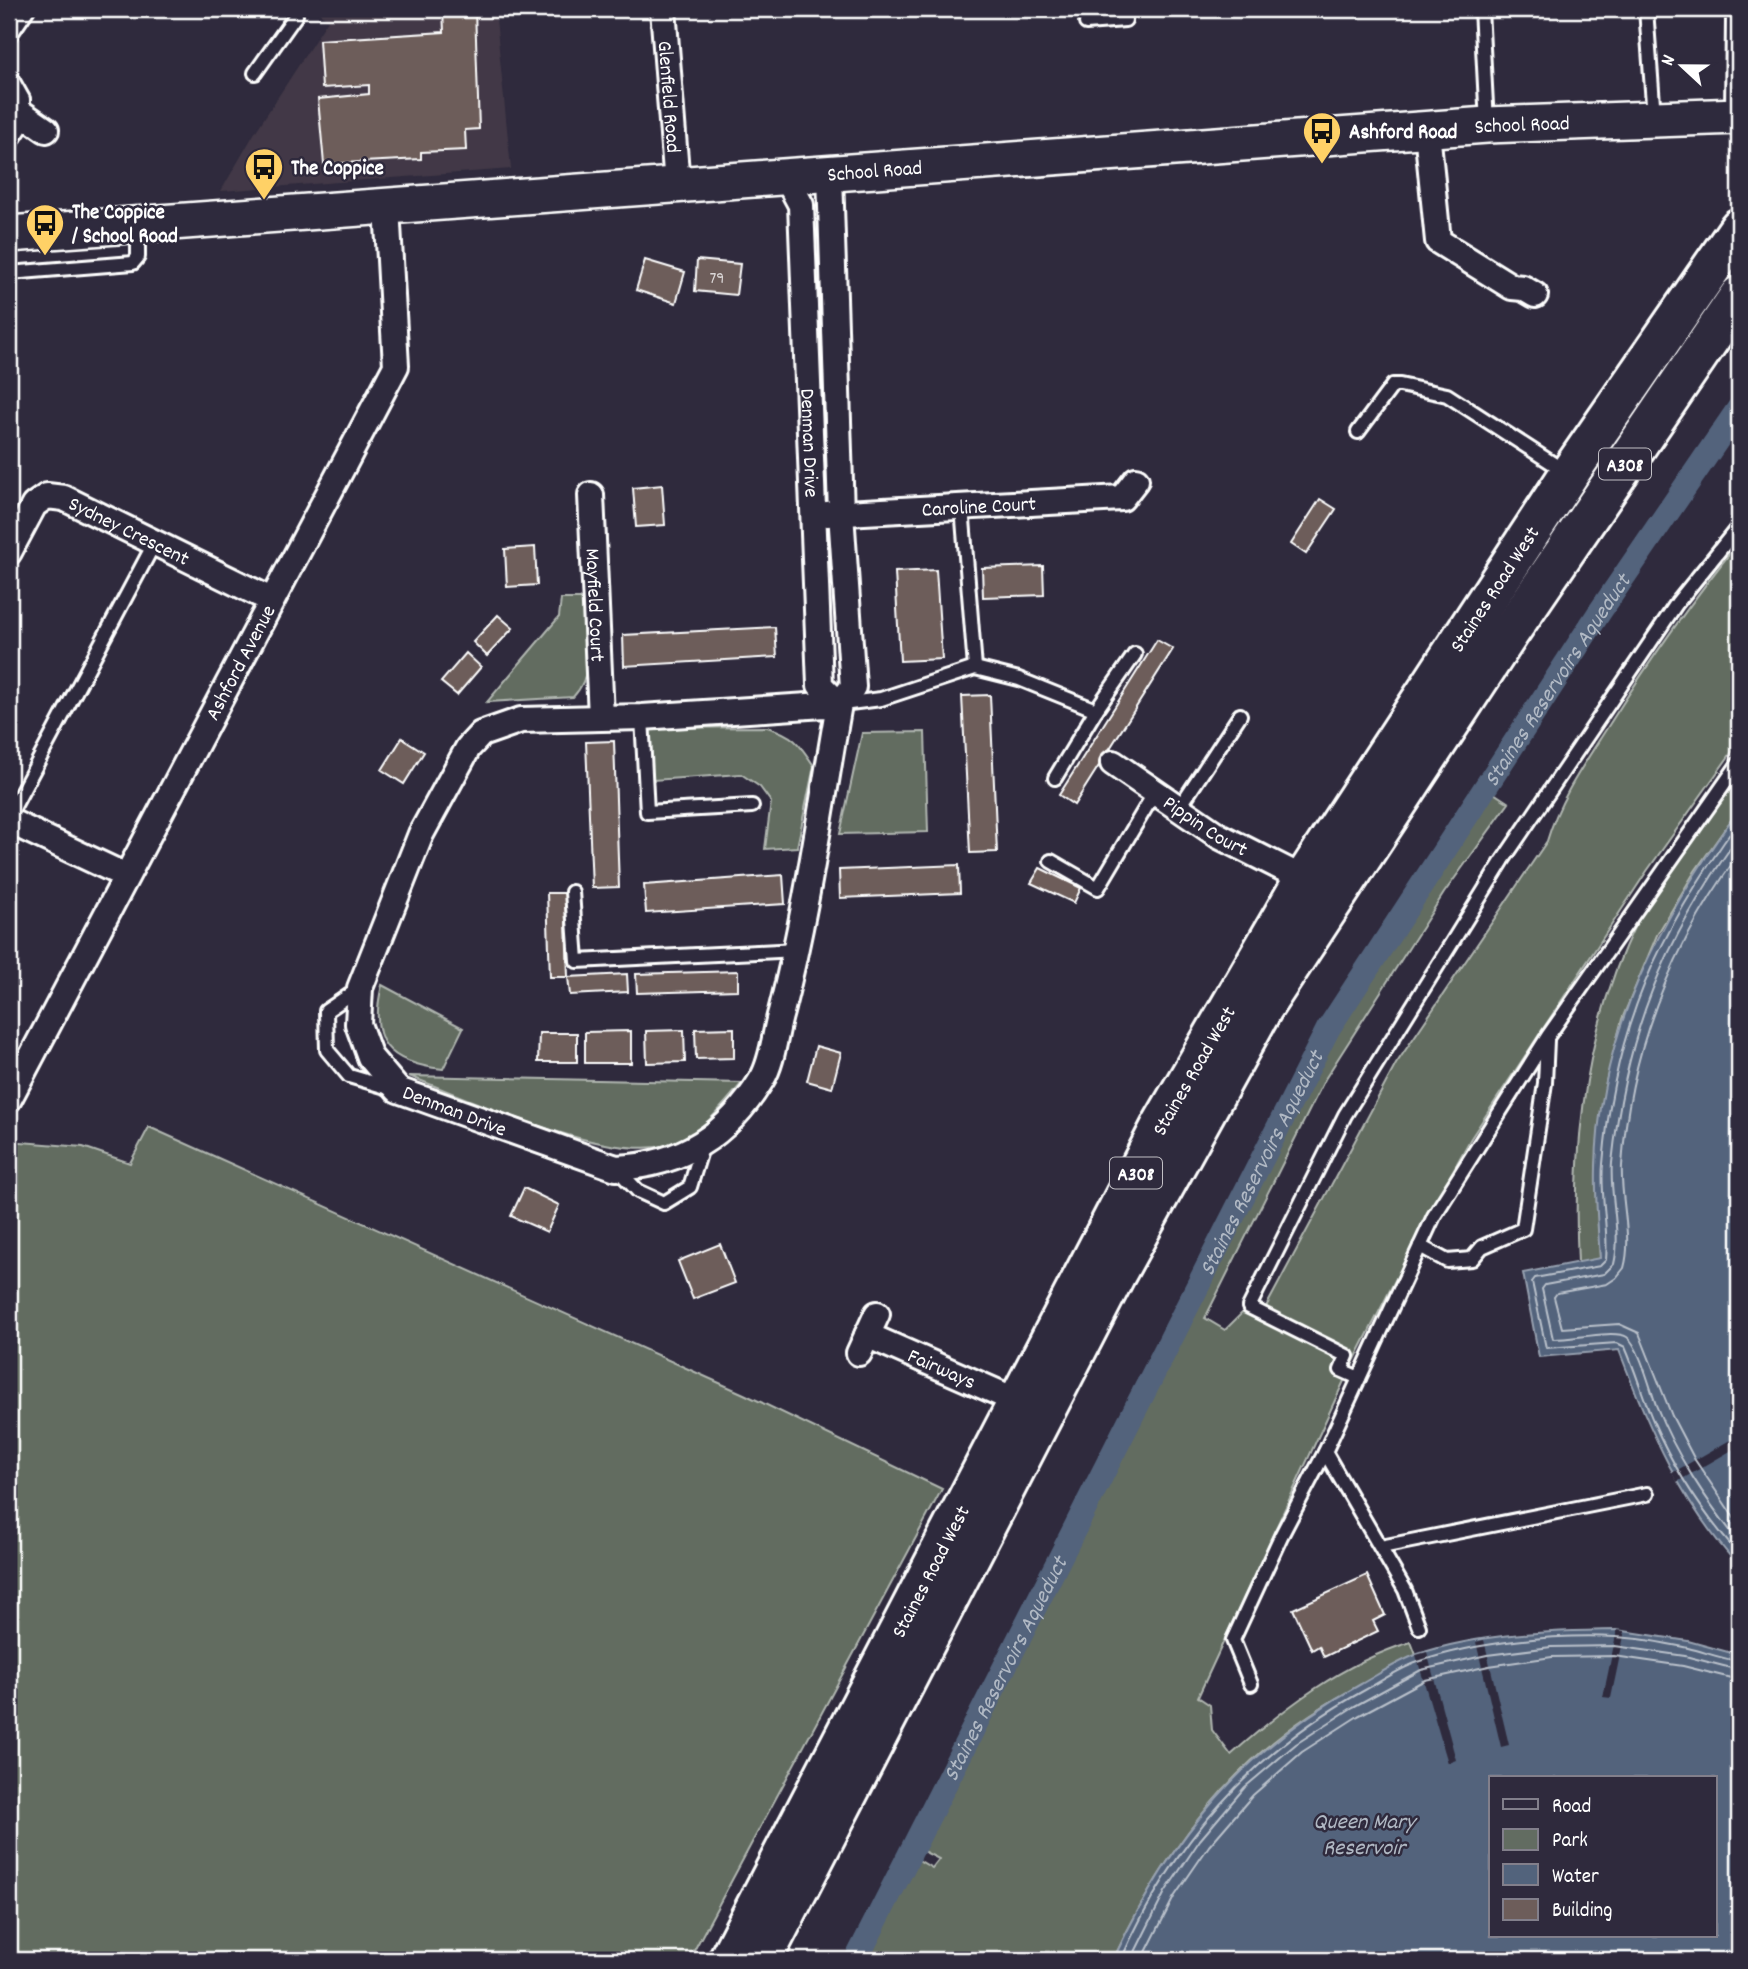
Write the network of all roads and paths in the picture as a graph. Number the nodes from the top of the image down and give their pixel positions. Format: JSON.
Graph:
{"nodes":[{"id":1,"x":28,"y":9,"type":"edge"},
{"id":2,"x":293,"y":9,"type":"edge"},
{"id":3,"x":663,"y":9,"type":"edge"},
{"id":4,"x":1123,"y":9,"type":"edge"},
{"id":5,"x":1481,"y":9,"type":"edge"},
{"id":6,"x":1646,"y":9,"type":"edge"},
{"id":7,"x":1739,"y":17,"type":"edge"},
{"id":8,"x":1086,"y":23,"type":"dead end"},
{"id":9,"x":9,"y":37,"type":"edge"},
{"id":10,"x":255,"y":73,"type":"dead end"},
{"id":11,"x":9,"y":74,"type":"edge"},
{"id":12,"x":23,"y":114,"type":"junction"},
{"id":13,"x":1654,"y":121,"type":"junction"},
{"id":14,"x":1731,"y":123,"type":"edge"},
{"id":15,"x":1487,"y":125,"type":"junction"},
{"id":16,"x":46,"y":130,"type":"dead end"},
{"id":17,"x":1427,"y":131,"type":"junction"},
{"id":18,"x":9,"y":135,"type":"edge"},
{"id":19,"x":830,"y":175,"type":"junction"},
{"id":20,"x":786,"y":177,"type":"junction"},
{"id":21,"x":677,"y":185,"type":"junction"},
{"id":22,"x":387,"y":206,"type":"junction"},
{"id":23,"x":138,"y":224,"type":"junction"},
{"id":24,"x":1739,"y":228,"type":"edge"},
{"id":25,"x":9,"y":234,"type":"edge"},
{"id":26,"x":9,"y":273,"type":"edge"},
{"id":27,"x":1535,"y":295,"type":"dead end"},
{"id":28,"x":1739,"y":296,"type":"edge"},
{"id":29,"x":1358,"y":432,"type":"dead end"},
{"id":30,"x":1569,"y":474,"type":"junction"},
{"id":31,"x":1136,"y":480,"type":"dead end"},
{"id":32,"x":591,"y":495,"type":"dead end"},
{"id":33,"x":962,"y":507,"type":"junction"},
{"id":34,"x":841,"y":513,"type":"junction"},
{"id":35,"x":814,"y":514,"type":"junction"},
{"id":36,"x":1739,"y":526,"type":"edge"},
{"id":37,"x":155,"y":542,"type":"junction"},
{"id":38,"x":9,"y":552,"type":"edge"},
{"id":39,"x":271,"y":600,"type":"junction"},
{"id":40,"x":1135,"y":654,"type":"dead end"},
{"id":41,"x":975,"y":668,"type":"junction"},
{"id":42,"x":839,"y":704,"type":"junction"},
{"id":43,"x":1096,"y":710,"type":"junction"},
{"id":44,"x":1240,"y":715,"type":"dead end"},
{"id":45,"x":601,"y":717,"type":"junction"},
{"id":46,"x":642,"y":717,"type":"junction"},
{"id":47,"x":1113,"y":763,"type":"dead end"},
{"id":48,"x":1739,"y":764,"type":"edge"},
{"id":49,"x":1055,"y":778,"type":"dead end"},
{"id":50,"x":1155,"y":792,"type":"junction"},
{"id":51,"x":752,"y":806,"type":"dead end"},
{"id":52,"x":1179,"y":808,"type":"junction"},
{"id":53,"x":9,"y":819,"type":"edge"},
{"id":54,"x":1051,"y":861,"type":"dead end"},
{"id":55,"x":126,"y":876,"type":"junction"},
{"id":56,"x":1304,"y":879,"type":"junction"},
{"id":57,"x":572,"y":892,"type":"dead end"},
{"id":58,"x":797,"y":950,"type":"junction"},
{"id":59,"x":360,"y":988,"type":"junction"},
{"id":60,"x":1548,"y":1036,"type":"junction"},
{"id":61,"x":398,"y":1090,"type":"junction"},
{"id":62,"x":9,"y":1099,"type":"edge"},
{"id":63,"x":704,"y":1142,"type":"junction"},
{"id":64,"x":616,"y":1168,"type":"junction"},
{"id":65,"x":1420,"y":1246,"type":"junction"},
{"id":66,"x":868,"y":1334,"type":"dead end"},
{"id":67,"x":1359,"y":1378,"type":"junction"},
{"id":68,"x":1017,"y":1401,"type":"junction"},
{"id":69,"x":1325,"y":1452,"type":"junction"},
{"id":70,"x":1647,"y":1494,"type":"dead end"},
{"id":71,"x":1381,"y":1547,"type":"junction"},
{"id":72,"x":1419,"y":1627,"type":"dead end"},
{"id":73,"x":1251,"y":1684,"type":"dead end"},
{"id":74,"x":728,"y":1960,"type":"edge"},
{"id":75,"x":762,"y":1960,"type":"edge"}],
"edges":[{"from":1,"to":9,"type":"lane"},
{"from":2,"to":10,"type":"lane"},
{"from":3,"to":21,"type":"street","name":"Glenfield Road"},
{"from":4,"to":8,"type":"lane"},
{"from":5,"to":15,"type":"lane"},
{"from":6,"to":13,"type":"lane"},
{"from":7,"to":14,"type":"lane"},
{"from":11,"to":12,"type":"lane"},
{"from":12,"to":16,"type":"street"},
{"from":12,"to":18,"type":"street"},
{"from":13,"to":14,"type":"main road","name":"School Road"},
{"from":13,"to":15,"type":"main road","name":"School Road"},
{"from":15,"to":17,"type":"main road","name":"School Road"},
{"from":17,"to":19,"type":"main road","name":"School Road"},
{"from":17,"to":27,"type":"street"},
{"from":19,"to":20,"type":"main road","name":"School Road"},
{"from":19,"to":34,"type":"street","name":"Denman Drive"},
{"from":20,"to":21,"type":"main road","name":"School Road"},
{"from":20,"to":35,"type":"street","name":"Denman Drive"},
{"from":21,"to":22,"type":"main road","name":"School Road"},
{"from":22,"to":23,"type":"main road","name":"School Road"},
{"from":22,"to":39,"type":"street","name":"Ashford Avenue"},
{"from":23,"to":25,"type":"main road","name":"School Road"},
{"from":23,"to":26,"type":"lane"},
{"from":24,"to":30,"type":"highway","name":"Staines Road West","number":"A308"},
{"from":28,"to":75,"type":"highway","name":"Staines Road West","number":"A308"},
{"from":29,"to":30,"type":"lane"},
{"from":30,"to":56,"type":"highway","name":"Staines Road West","number":"A308"},
{"from":31,"to":33,"type":"street","name":"Caroline Court"},
{"from":32,"to":45,"type":"street","name":"Mayfield Court"},
{"from":33,"to":34,"type":"street","name":"Caroline Court"},
{"from":33,"to":41,"type":"lane"},
{"from":34,"to":35,"type":"street","name":"Caroline Court"},
{"from":34,"to":42,"type":"street","name":"Denman Drive"},
{"from":35,"to":42,"type":"street","name":"Denman Drive"},
{"from":36,"to":67,"type":"lane"},
{"from":37,"to":38,"type":"street","name":"Sydney Crescent"},
{"from":37,"to":39,"type":"street","name":"Sydney Crescent"},
{"from":37,"to":53,"type":"lane"},
{"from":39,"to":55,"type":"street","name":"Ashford Avenue"},
{"from":40,"to":43,"type":"lane"},
{"from":41,"to":42,"type":"lane"},
{"from":41,"to":43,"type":"lane"},
{"from":42,"to":46,"type":"street","name":"Denman Drive"},
{"from":42,"to":58,"type":"street","name":"Denman Drive"},
{"from":43,"to":49,"type":"lane"},
{"from":44,"to":52,"type":"lane"},
{"from":45,"to":46,"type":"street","name":"Denman Drive"},
{"from":45,"to":59,"type":"street","name":"Denman Drive"},
{"from":46,"to":51,"type":"lane"},
{"from":47,"to":50,"type":"street","name":"Pippin Court"},
{"from":48,"to":60,"type":"lane"},
{"from":50,"to":52,"type":"street","name":"Pippin Court"},
{"from":50,"to":54,"type":"lane"},
{"from":52,"to":56,"type":"street","name":"Pippin Court"},
{"from":53,"to":55,"type":"street"},
{"from":55,"to":62,"type":"street","name":"Ashford Avenue"},
{"from":56,"to":68,"type":"highway","name":"Staines Road West","number":"A308"},
{"from":57,"to":58,"type":"lane"},
{"from":58,"to":63,"type":"street","name":"Denman Drive"},
{"from":59,"to":61,"type":"street","name":"Denman Drive"},
{"from":59,"to":61,"type":"lane"},
{"from":60,"to":65,"type":"lane"},
{"from":60,"to":65,"type":"lane"},
{"from":61,"to":64,"type":"street","name":"Denman Drive"},
{"from":63,"to":64,"type":"street","name":"Denman Drive"},
{"from":63,"to":64,"type":"lane"},
{"from":65,"to":67,"type":"lane"},
{"from":66,"to":68,"type":"street","name":"Fairways"},
{"from":67,"to":69,"type":"lane"},
{"from":68,"to":74,"type":"highway","name":"Staines Road West","number":"A308"},
{"from":69,"to":71,"type":"lane"},
{"from":69,"to":73,"type":"lane"},
{"from":70,"to":71,"type":"lane"},
{"from":71,"to":72,"type":"lane"}]}
